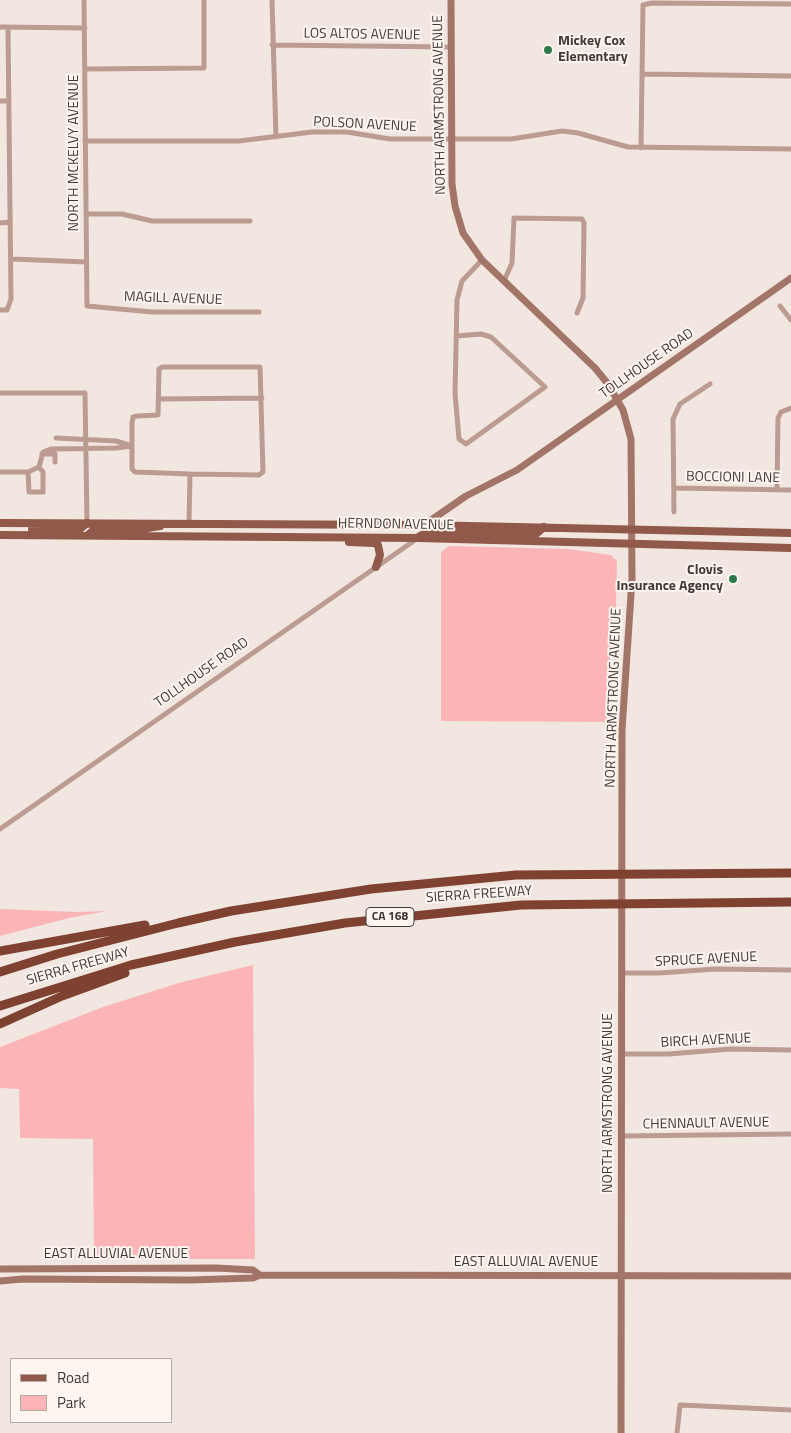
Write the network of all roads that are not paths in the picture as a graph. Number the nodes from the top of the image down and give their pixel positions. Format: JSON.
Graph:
{"nodes":[{"id":1,"x":84,"y":0,"type":"edge"},
{"id":2,"x":204,"y":0,"type":"edge"},
{"id":3,"x":272,"y":0,"type":"edge"},
{"id":4,"x":451,"y":0,"type":"edge"},
{"id":5,"x":679,"y":2,"type":"edge"},
{"id":6,"x":791,"y":4,"type":"edge"},
{"id":7,"x":0,"y":27,"type":"edge"},
{"id":8,"x":8,"y":28,"type":"junction"},
{"id":9,"x":85,"y":28,"type":"junction"},
{"id":10,"x":272,"y":45,"type":"junction"},
{"id":11,"x":451,"y":47,"type":"junction"},
{"id":12,"x":86,"y":69,"type":"junction"},
{"id":13,"x":642,"y":74,"type":"junction"},
{"id":14,"x":791,"y":76,"type":"edge"},
{"id":15,"x":0,"y":101,"type":"edge"},
{"id":16,"x":9,"y":101,"type":"junction"},
{"id":17,"x":276,"y":137,"type":"junction"},
{"id":18,"x":452,"y":138,"type":"junction"},
{"id":19,"x":85,"y":141,"type":"junction"},
{"id":20,"x":641,"y":148,"type":"junction"},
{"id":21,"x":791,"y":149,"type":"edge"},
{"id":22,"x":87,"y":214,"type":"junction"},
{"id":23,"x":250,"y":221,"type":"dead end"},
{"id":24,"x":10,"y":222,"type":"junction"},
{"id":25,"x":0,"y":223,"type":"edge"},
{"id":26,"x":12,"y":259,"type":"junction"},
{"id":27,"x":482,"y":260,"type":"junction"},
{"id":28,"x":86,"y":262,"type":"junction"},
{"id":29,"x":791,"y":278,"type":"edge"},
{"id":30,"x":504,"y":281,"type":"junction"},
{"id":31,"x":87,"y":306,"type":"joint"},
{"id":32,"x":780,"y":306,"type":"dead end"},
{"id":33,"x":0,"y":310,"type":"edge"},
{"id":34,"x":259,"y":312,"type":"dead end"},
{"id":35,"x":577,"y":313,"type":"dead end"},
{"id":36,"x":791,"y":320,"type":"edge"},
{"id":37,"x":457,"y":336,"type":"junction"},
{"id":38,"x":710,"y":384,"type":"dead end"},
{"id":39,"x":0,"y":393,"type":"edge"},
{"id":40,"x":262,"y":398,"type":"junction"},
{"id":41,"x":159,"y":399,"type":"junction"},
{"id":42,"x":618,"y":399,"type":"junction"},
{"id":43,"x":789,"y":408,"type":"edge"},
{"id":44,"x":56,"y":438,"type":"dead end"},
{"id":45,"x":86,"y":441,"type":"junction"},
{"id":46,"x":132,"y":446,"type":"junction"},
{"id":47,"x":86,"y":448,"type":"junction"},
{"id":48,"x":43,"y":453,"type":"junction"},
{"id":49,"x":55,"y":462,"type":"dead end"},
{"id":50,"x":39,"y":467,"type":"junction"},
{"id":51,"x":0,"y":472,"type":"edge"},
{"id":52,"x":28,"y":472,"type":"junction"},
{"id":53,"x":190,"y":474,"type":"junction"},
{"id":54,"x":674,"y":488,"type":"junction"},
{"id":55,"x":777,"y":490,"type":"junction"},
{"id":56,"x":791,"y":490,"type":"edge"},
{"id":57,"x":674,"y":512,"type":"dead end"},
{"id":58,"x":190,"y":522,"type":"junction"},
{"id":59,"x":0,"y":523,"type":"edge"},
{"id":60,"x":88,"y":523,"type":"junction"},
{"id":61,"x":396,"y":524,"type":"junction"},
{"id":62,"x":424,"y":524,"type":"junction"},
{"id":63,"x":544,"y":527,"type":"junction"},
{"id":64,"x":632,"y":530,"type":"junction"},
{"id":65,"x":0,"y":534,"type":"edge"},
{"id":66,"x":89,"y":534,"type":"junction"},
{"id":67,"x":791,"y":534,"type":"edge"},
{"id":68,"x":338,"y":537,"type":"junction"},
{"id":69,"x":418,"y":538,"type":"junction"},
{"id":70,"x":632,"y":544,"type":"junction"},
{"id":71,"x":791,"y":548,"type":"edge"},
{"id":72,"x":376,"y":567,"type":"junction"},
{"id":73,"x":0,"y":829,"type":"edge"},
{"id":74,"x":791,"y":873,"type":"edge"},
{"id":75,"x":791,"y":902,"type":"edge"},
{"id":76,"x":178,"y":923,"type":"junction"},
{"id":77,"x":235,"y":942,"type":"junction"},
{"id":78,"x":0,"y":951,"type":"edge"},
{"id":79,"x":791,"y":970,"type":"edge"},
{"id":80,"x":0,"y":972,"type":"edge"},
{"id":81,"x":622,"y":974,"type":"junction"},
{"id":82,"x":0,"y":1006,"type":"edge"},
{"id":83,"x":0,"y":1024,"type":"edge"},
{"id":84,"x":791,"y":1050,"type":"edge"},
{"id":85,"x":622,"y":1054,"type":"junction"},
{"id":86,"x":791,"y":1134,"type":"edge"},
{"id":87,"x":621,"y":1136,"type":"junction"},
{"id":88,"x":0,"y":1269,"type":"edge"},
{"id":89,"x":260,"y":1275,"type":"junction"},
{"id":90,"x":621,"y":1276,"type":"junction"},
{"id":91,"x":791,"y":1276,"type":"edge"},
{"id":92,"x":0,"y":1281,"type":"edge"},
{"id":93,"x":791,"y":1410,"type":"edge"},
{"id":94,"x":621,"y":1433,"type":"edge"},
{"id":95,"x":677,"y":1433,"type":"edge"}],
"edges":[{"from":1,"to":9,"type":"street","name":"NORTH MCKELVY AVENUE"},
{"from":2,"to":12,"type":"street"},
{"from":3,"to":10,"type":"street"},
{"from":4,"to":11,"type":"street","name":"NORTH ARMSTRONG AVENUE"},
{"from":5,"to":6,"type":"street"},
{"from":5,"to":13,"type":"street"},
{"from":7,"to":8,"type":"street"},
{"from":8,"to":9,"type":"street"},
{"from":8,"to":16,"type":"street"},
{"from":9,"to":12,"type":"street","name":"NORTH MCKELVY AVENUE"},
{"from":10,"to":11,"type":"street","name":"LOS ALTOS AVENUE"},
{"from":10,"to":17,"type":"street"},
{"from":11,"to":18,"type":"street","name":"NORTH ARMSTRONG AVENUE"},
{"from":12,"to":19,"type":"street","name":"NORTH MCKELVY AVENUE"},
{"from":13,"to":14,"type":"street"},
{"from":13,"to":20,"type":"street"},
{"from":15,"to":16,"type":"street"},
{"from":16,"to":24,"type":"street"},
{"from":17,"to":18,"type":"street","name":"POLSON AVENUE"},
{"from":17,"to":19,"type":"street","name":"POLSON AVENUE"},
{"from":18,"to":20,"type":"street","name":"POLSON AVENUE"},
{"from":18,"to":27,"type":"street","name":"NORTH ARMSTRONG AVENUE"},
{"from":19,"to":22,"type":"street","name":"NORTH MCKELVY AVENUE"},
{"from":20,"to":21,"type":"street","name":"POLSON AVENUE"},
{"from":22,"to":23,"type":"street"},
{"from":22,"to":28,"type":"street","name":"NORTH MCKELVY AVENUE"},
{"from":24,"to":25,"type":"street"},
{"from":24,"to":26,"type":"street"},
{"from":26,"to":28,"type":"street"},
{"from":26,"to":33,"type":"street"},
{"from":27,"to":30,"type":"street","name":"NORTH ARMSTRONG AVENUE"},
{"from":27,"to":37,"type":"street"},
{"from":28,"to":31,"type":"street","name":"NORTH MCKELVY AVENUE"},
{"from":29,"to":42,"type":"street","name":"TOLLHOUSE ROAD"},
{"from":30,"to":35,"type":"street"},
{"from":30,"to":42,"type":"street","name":"NORTH ARMSTRONG AVENUE"},
{"from":31,"to":34,"type":"street","name":"MAGILL AVENUE"},
{"from":32,"to":36,"type":"street"},
{"from":37,"to":37,"type":"street"},
{"from":38,"to":54,"type":"street"},
{"from":39,"to":45,"type":"street"},
{"from":40,"to":41,"type":"street"},
{"from":40,"to":41,"type":"street"},
{"from":40,"to":53,"type":"street"},
{"from":41,"to":46,"type":"street"},
{"from":42,"to":62,"type":"street","name":"TOLLHOUSE ROAD"},
{"from":42,"to":64,"type":"street","name":"NORTH ARMSTRONG AVENUE"},
{"from":43,"to":55,"type":"street"},
{"from":44,"to":45,"type":"street"},
{"from":45,"to":46,"type":"street"},
{"from":45,"to":47,"type":"street"},
{"from":46,"to":47,"type":"street"},
{"from":46,"to":53,"type":"street"},
{"from":47,"to":48,"type":"street"},
{"from":47,"to":60,"type":"street"},
{"from":48,"to":49,"type":"street"},
{"from":48,"to":50,"type":"street"},
{"from":50,"to":52,"type":"street"},
{"from":50,"to":52,"type":"street"},
{"from":51,"to":52,"type":"street"},
{"from":53,"to":58,"type":"street"},
{"from":54,"to":55,"type":"street","name":"BOCCIONI LANE"},
{"from":54,"to":57,"type":"street"},
{"from":55,"to":56,"type":"street","name":"BOCCIONI LANE"},
{"from":58,"to":60,"type":"main road","name":"HERNDON AVENUE"},
{"from":58,"to":61,"type":"main road","name":"HERNDON AVENUE"},
{"from":58,"to":66,"type":"main road"},
{"from":59,"to":60,"type":"main road","name":"HERNDON AVENUE"},
{"from":60,"to":65,"type":"main road"},
{"from":61,"to":62,"type":"main road","name":"HERNDON AVENUE"},
{"from":61,"to":68,"type":"main road"},
{"from":62,"to":63,"type":"main road","name":"HERNDON AVENUE"},
{"from":63,"to":64,"type":"main road","name":"HERNDON AVENUE"},
{"from":63,"to":69,"type":"main road"},
{"from":64,"to":67,"type":"main road","name":"HERNDON AVENUE"},
{"from":64,"to":70,"type":"street","name":"NORTH ARMSTRONG AVENUE"},
{"from":65,"to":66,"type":"main road","name":"HERNDON AVENUE"},
{"from":66,"to":68,"type":"main road","name":"HERNDON AVENUE"},
{"from":68,"to":69,"type":"main road","name":"HERNDON AVENUE"},
{"from":68,"to":72,"type":"main road"},
{"from":69,"to":70,"type":"main road","name":"HERNDON AVENUE"},
{"from":69,"to":72,"type":"street","name":"TOLLHOUSE ROAD"},
{"from":70,"to":71,"type":"main road","name":"HERNDON AVENUE"},
{"from":70,"to":81,"type":"street","name":"NORTH ARMSTRONG AVENUE"},
{"from":72,"to":73,"type":"street","name":"TOLLHOUSE ROAD"},
{"from":74,"to":76,"type":"highway","name":"SIERRA FREEWAY","number":"CA 168"},
{"from":75,"to":77,"type":"highway","name":"SIERRA FREEWAY","number":"CA 168"},
{"from":76,"to":78,"type":"highway"},
{"from":76,"to":80,"type":"highway","name":"SIERRA FREEWAY","number":"CA 168"},
{"from":77,"to":82,"type":"highway","name":"SIERRA FREEWAY","number":"CA 168"},
{"from":77,"to":83,"type":"highway"},
{"from":79,"to":81,"type":"street","name":"SPRUCE AVENUE"},
{"from":81,"to":85,"type":"street","name":"NORTH ARMSTRONG AVENUE"},
{"from":84,"to":85,"type":"street","name":"BIRCH AVENUE"},
{"from":85,"to":87,"type":"street","name":"NORTH ARMSTRONG AVENUE"},
{"from":86,"to":87,"type":"street","name":"CHENNAULT AVENUE"},
{"from":87,"to":90,"type":"street","name":"NORTH ARMSTRONG AVENUE"},
{"from":88,"to":89,"type":"street","name":"EAST ALLUVIAL AVENUE"},
{"from":89,"to":90,"type":"street","name":"EAST ALLUVIAL AVENUE"},
{"from":89,"to":92,"type":"street","name":"EAST ALLUVIAL AVENUE"},
{"from":90,"to":91,"type":"street","name":"EAST ALLUVIAL AVENUE"},
{"from":90,"to":94,"type":"street","name":"NORTH ARMSTRONG AVENUE"},
{"from":93,"to":95,"type":"street"}]}
